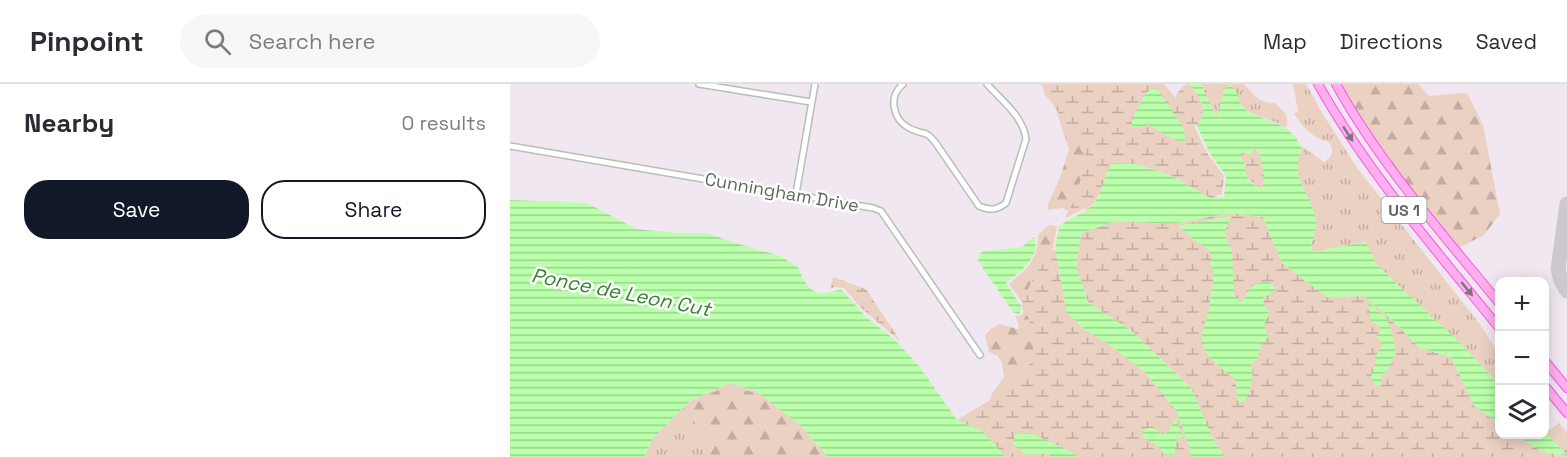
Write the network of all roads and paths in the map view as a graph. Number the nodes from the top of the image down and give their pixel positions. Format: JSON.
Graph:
{"nodes":[{"id":1,"x":699,"y":84,"type":"edge"},
{"id":2,"x":816,"y":84,"type":"edge"},
{"id":3,"x":903,"y":84,"type":"edge"},
{"id":4,"x":987,"y":84,"type":"edge"},
{"id":5,"x":1318,"y":84,"type":"edge"},
{"id":6,"x":1336,"y":84,"type":"edge"},
{"id":7,"x":811,"y":102,"type":"junction"},
{"id":8,"x":510,"y":146,"type":"edge"},
{"id":9,"x":796,"y":194,"type":"junction"},
{"id":10,"x":1495,"y":298,"type":"edge"},
{"id":11,"x":1495,"y":323,"type":"edge"},
{"id":12,"x":980,"y":355,"type":"dead end"},
{"id":13,"x":1549,"y":365,"type":"edge"},
{"id":14,"x":1567,"y":388,"type":"edge"},
{"id":15,"x":1549,"y":390,"type":"edge"},
{"id":16,"x":1567,"y":413,"type":"edge"}],
"edges":[{"from":1,"to":7,"type":"street"},
{"from":2,"to":7,"type":"street"},
{"from":3,"to":4,"type":"street"},
{"from":5,"to":11,"type":"main road","number":"US 1","one_way":true},
{"from":6,"to":10,"type":"main road","number":"US 1"},
{"from":7,"to":9,"type":"street"},
{"from":8,"to":9,"type":"street","name":"Cunningham Drive"},
{"from":9,"to":12,"type":"street","name":"Cunningham Drive"},
{"from":13,"to":14,"type":"main road"},
{"from":15,"to":16,"type":"main road"}]}
